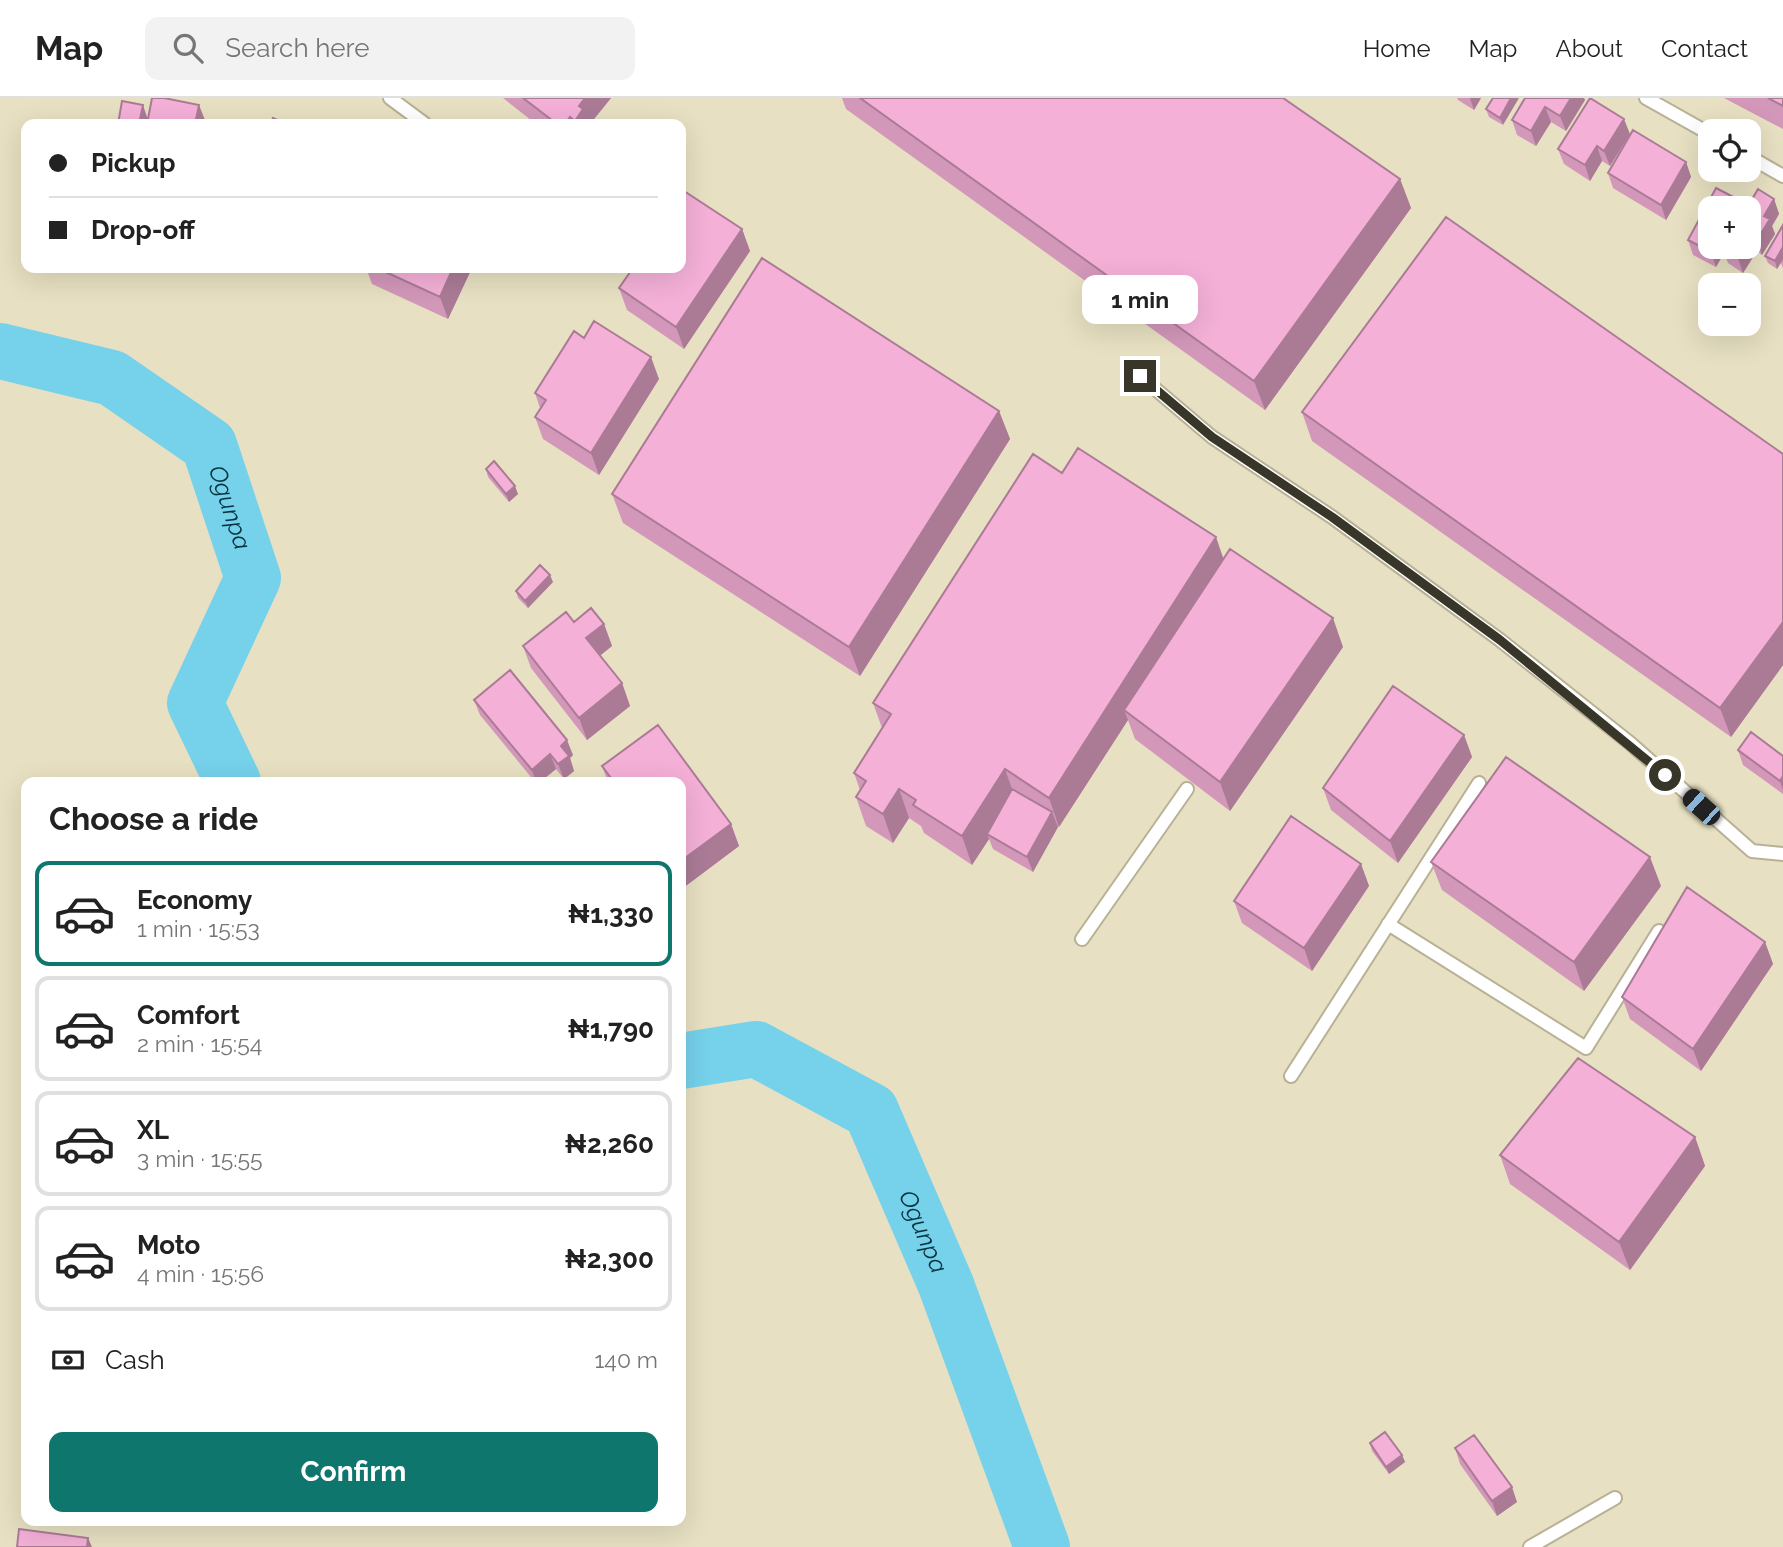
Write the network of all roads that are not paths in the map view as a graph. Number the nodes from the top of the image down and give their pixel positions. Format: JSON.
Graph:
{"nodes":[{"id":1,"x":390,"y":98,"type":"edge"},
{"id":2,"x":1646,"y":98,"type":"edge"},
{"id":3,"x":418,"y":119,"type":"edge"},
{"id":4,"x":1698,"y":127,"type":"edge"},
{"id":5,"x":1761,"y":163,"type":"edge"},
{"id":6,"x":1783,"y":176,"type":"edge"},
{"id":7,"x":1140,"y":376,"type":"dead end"},
{"id":8,"x":1479,"y":783,"type":"dead end"},
{"id":9,"x":1187,"y":789,"type":"edge"},
{"id":10,"x":1783,"y":854,"type":"edge"},
{"id":11,"x":1388,"y":923,"type":"junction"},
{"id":12,"x":1659,"y":931,"type":"edge"},
{"id":13,"x":1082,"y":939,"type":"dead end"},
{"id":14,"x":1291,"y":1076,"type":"dead end"},
{"id":15,"x":1615,"y":1498,"type":"dead end"},
{"id":16,"x":1530,"y":1547,"type":"edge"}],
"edges":[{"from":1,"to":3,"type":"lane"},
{"from":2,"to":4,"type":"lane"},
{"from":5,"to":6,"type":"lane"},
{"from":7,"to":10,"type":"lane"},
{"from":8,"to":11,"type":"lane"},
{"from":9,"to":13,"type":"lane"},
{"from":11,"to":12,"type":"lane"},
{"from":11,"to":14,"type":"lane"},
{"from":15,"to":16,"type":"lane"}]}
